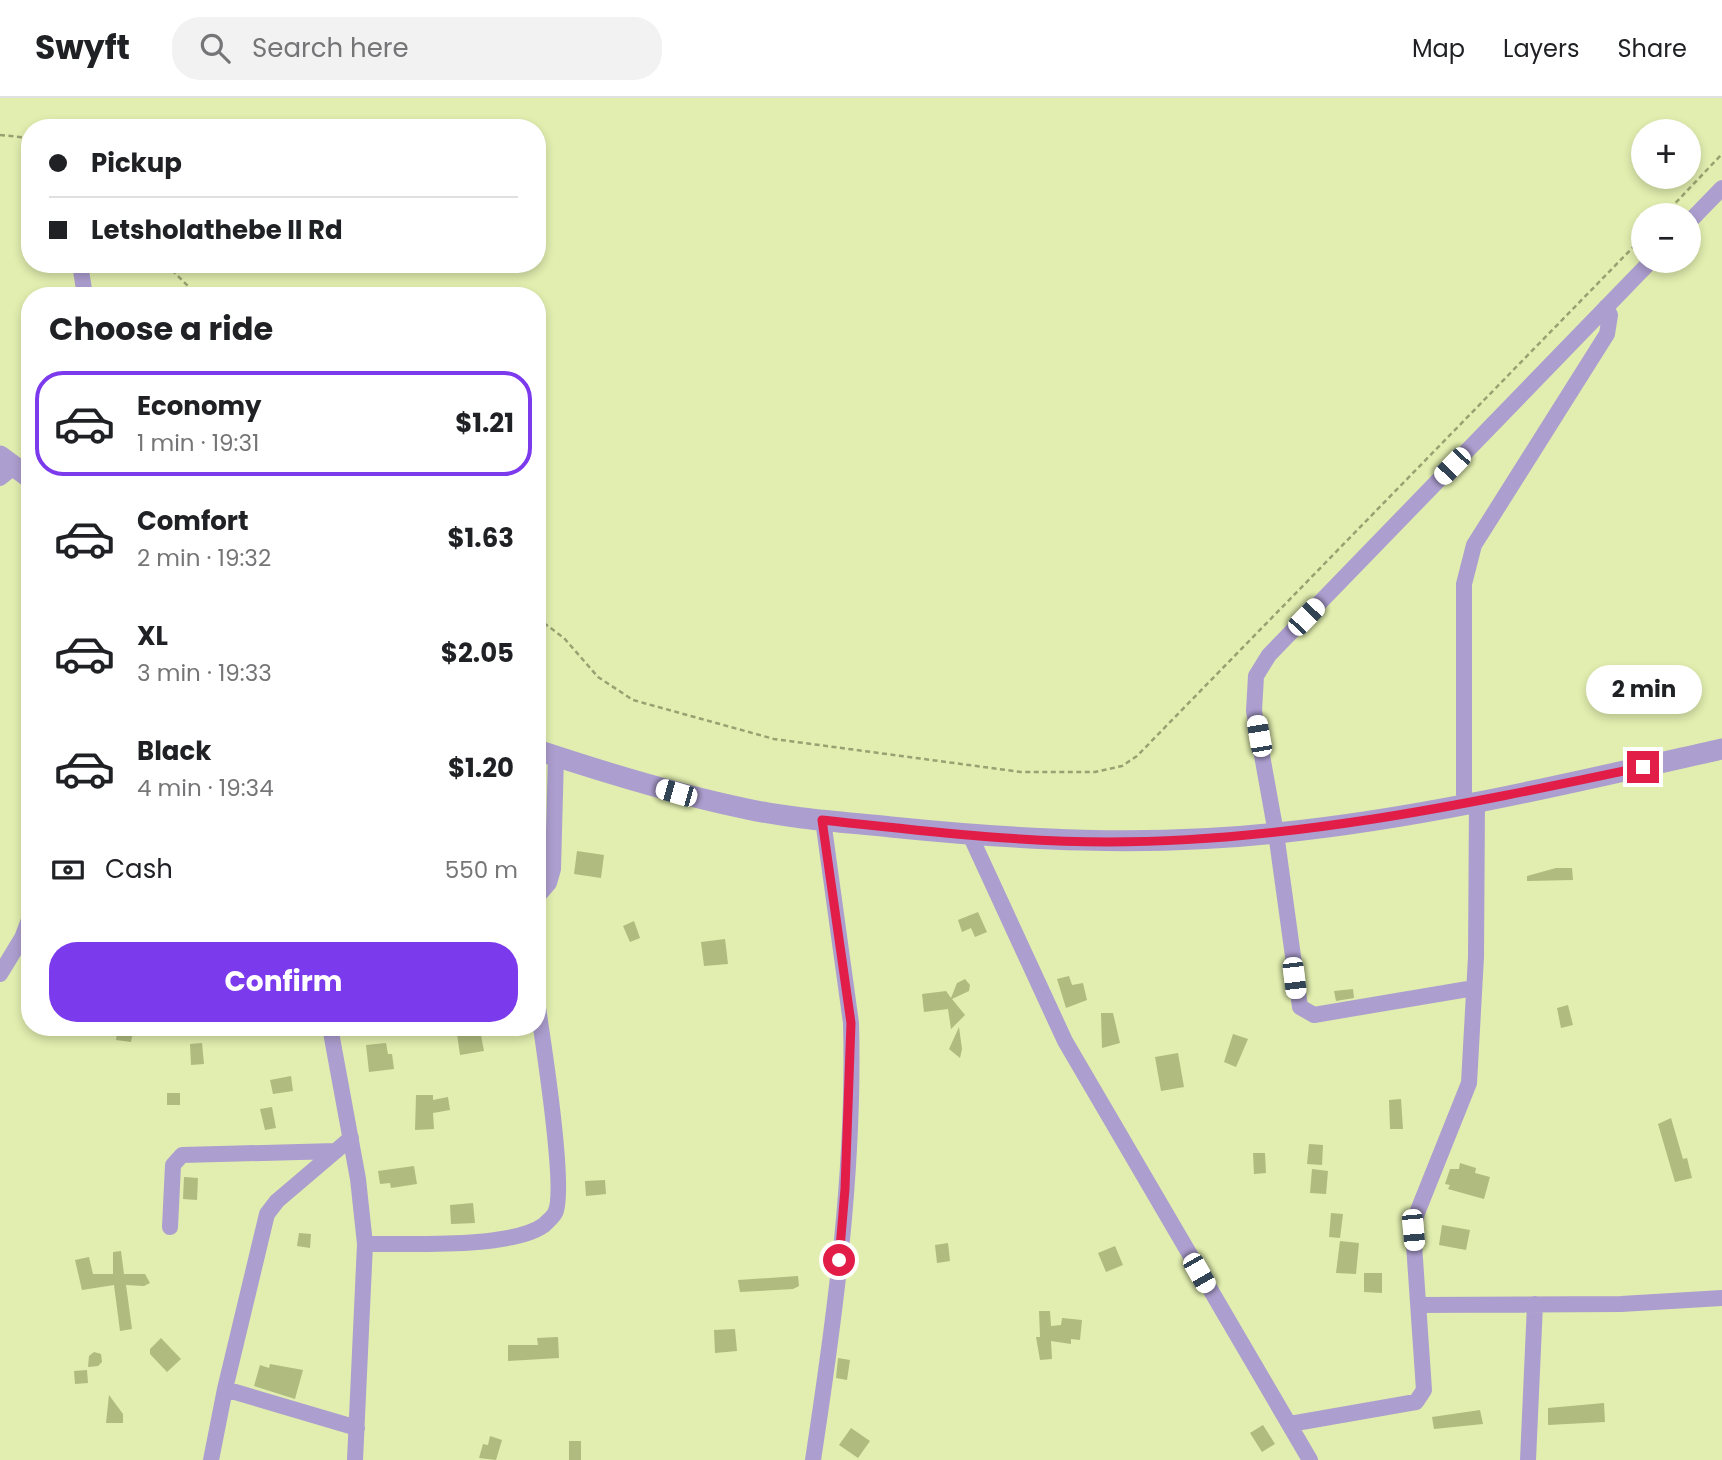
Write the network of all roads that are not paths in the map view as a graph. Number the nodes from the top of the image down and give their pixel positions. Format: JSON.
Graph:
{"nodes":[{"id":1,"x":1722,"y":188,"type":"edge"},
{"id":2,"x":1701,"y":210,"type":"edge"},
{"id":3,"x":1639,"y":273,"type":"edge"},
{"id":4,"x":1606,"y":307,"type":"junction"},
{"id":5,"x":1722,"y":750,"type":"edge"},
{"id":6,"x":546,"y":753,"type":"edge"},
{"id":7,"x":1470,"y":802,"type":"junction"},
{"id":8,"x":822,"y":820,"type":"junction"},
{"id":9,"x":1276,"y":833,"type":"junction"},
{"id":10,"x":970,"y":835,"type":"junction"},
{"id":11,"x":546,"y":887,"type":"edge"},
{"id":12,"x":21,"y":940,"type":"edge"},
{"id":13,"x":0,"y":974,"type":"edge"},
{"id":14,"x":1474,"y":988,"type":"junction"},
{"id":15,"x":332,"y":1036,"type":"edge"},
{"id":16,"x":541,"y":1036,"type":"edge"},
{"id":17,"x":351,"y":1138,"type":"junction"},
{"id":18,"x":336,"y":1151,"type":"junction"},
{"id":19,"x":170,"y":1227,"type":"dead end"},
{"id":20,"x":365,"y":1244,"type":"junction"},
{"id":21,"x":1722,"y":1298,"type":"edge"},
{"id":22,"x":1535,"y":1304,"type":"junction"},
{"id":23,"x":1419,"y":1305,"type":"junction"},
{"id":24,"x":225,"y":1389,"type":"junction"},
{"id":25,"x":1290,"y":1424,"type":"junction"},
{"id":26,"x":357,"y":1428,"type":"junction"},
{"id":27,"x":211,"y":1460,"type":"edge"},
{"id":28,"x":355,"y":1460,"type":"edge"},
{"id":29,"x":813,"y":1460,"type":"edge"},
{"id":30,"x":1310,"y":1460,"type":"edge"},
{"id":31,"x":1528,"y":1460,"type":"edge"}],
"edges":[{"from":1,"to":2,"type":"street"},
{"from":3,"to":4,"type":"street"},
{"from":4,"to":7,"type":"street"},
{"from":4,"to":9,"type":"street"},
{"from":5,"to":7,"type":"street"},
{"from":6,"to":8,"type":"street"},
{"from":6,"to":11,"type":"street"},
{"from":7,"to":9,"type":"street"},
{"from":7,"to":14,"type":"street"},
{"from":8,"to":10,"type":"street"},
{"from":8,"to":29,"type":"street"},
{"from":9,"to":10,"type":"street"},
{"from":9,"to":14,"type":"street"},
{"from":10,"to":25,"type":"street"},
{"from":12,"to":13,"type":"street"},
{"from":14,"to":23,"type":"street"},
{"from":15,"to":17,"type":"street"},
{"from":16,"to":20,"type":"street"},
{"from":17,"to":18,"type":"street"},
{"from":17,"to":20,"type":"street"},
{"from":18,"to":19,"type":"street"},
{"from":18,"to":24,"type":"street"},
{"from":20,"to":26,"type":"street"},
{"from":21,"to":22,"type":"street"},
{"from":22,"to":23,"type":"street"},
{"from":22,"to":31,"type":"street"},
{"from":23,"to":25,"type":"street"},
{"from":24,"to":26,"type":"street"},
{"from":24,"to":27,"type":"street"},
{"from":25,"to":30,"type":"street"},
{"from":26,"to":28,"type":"street"}]}
